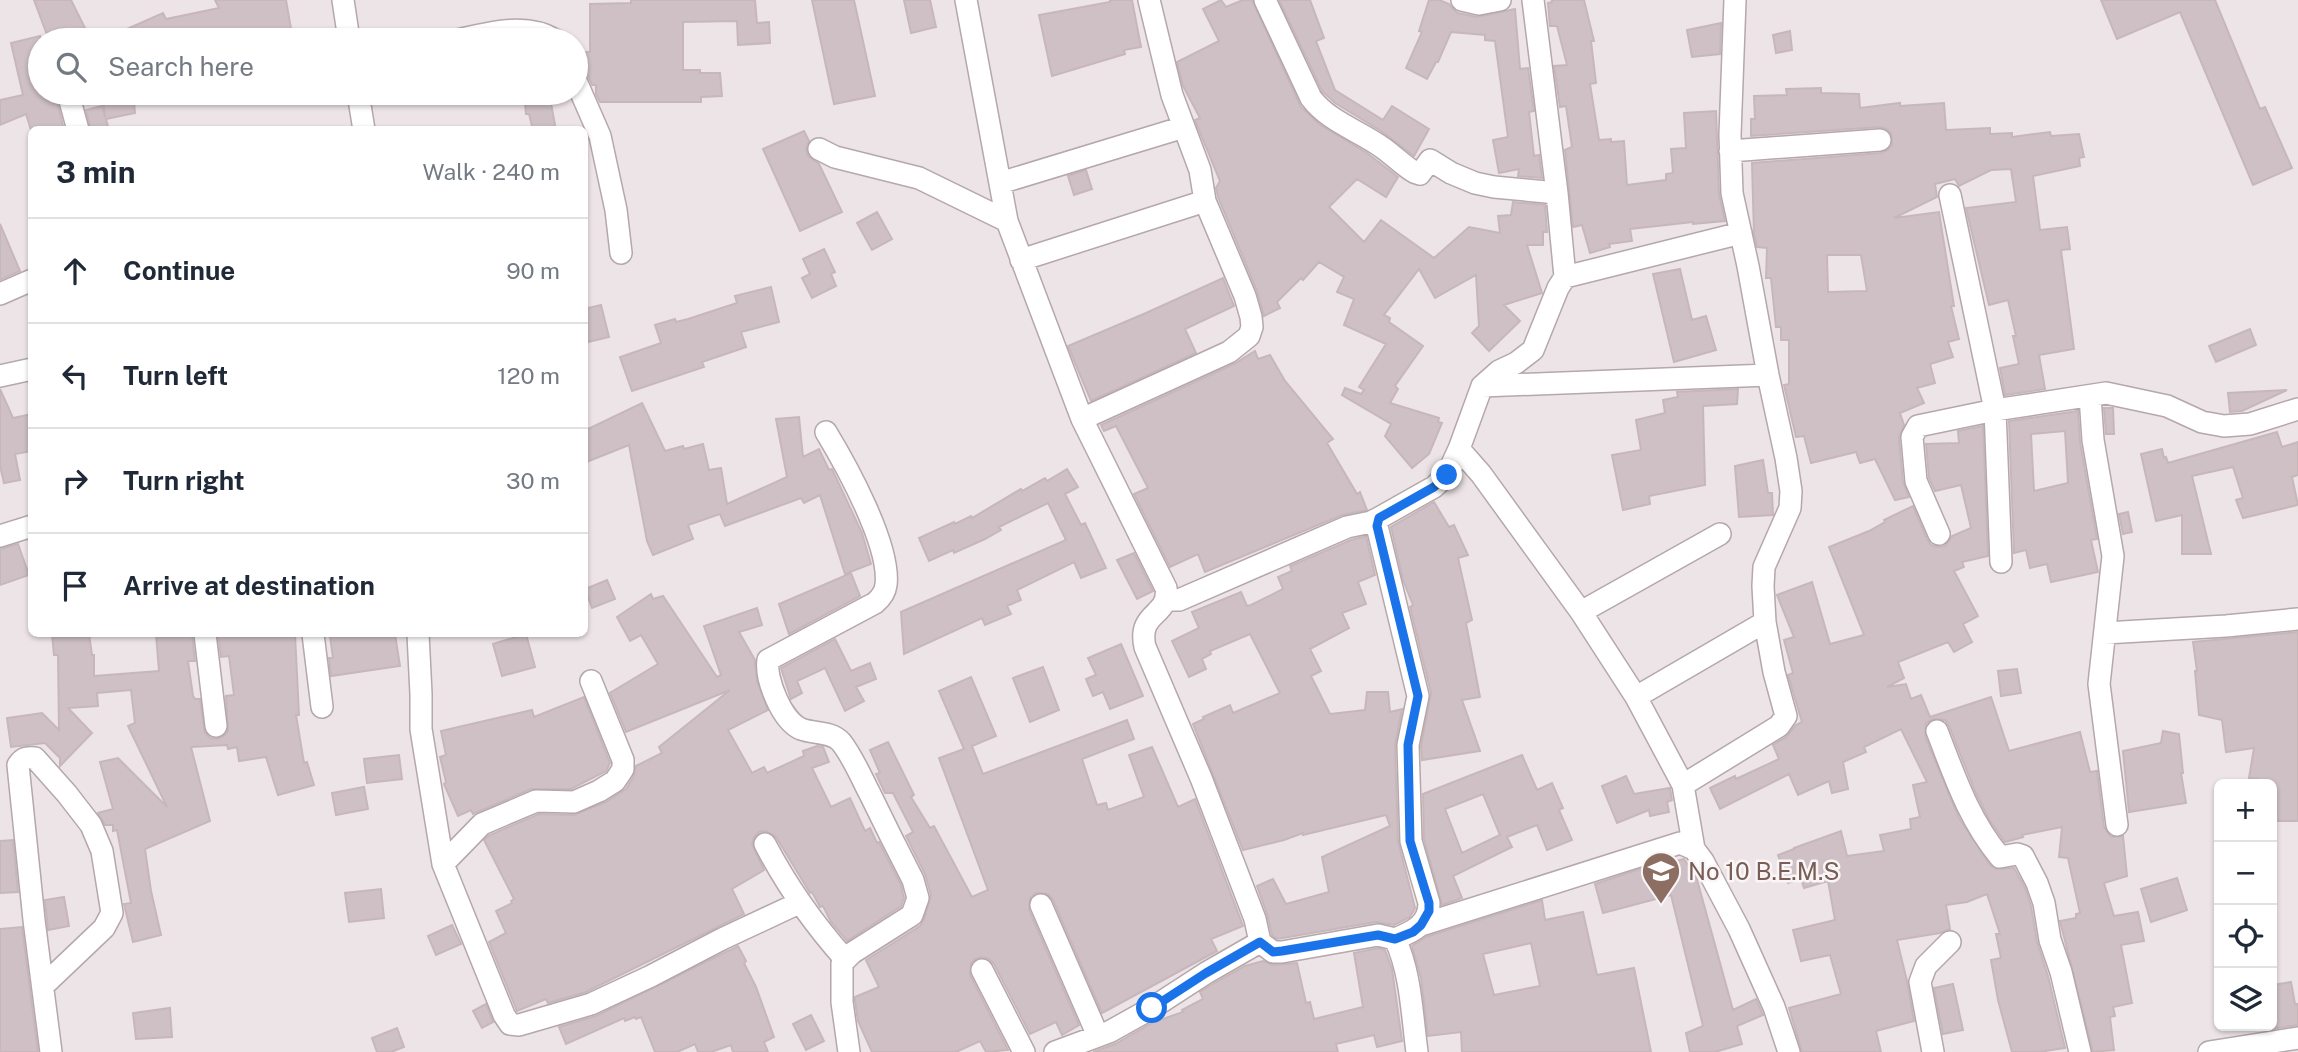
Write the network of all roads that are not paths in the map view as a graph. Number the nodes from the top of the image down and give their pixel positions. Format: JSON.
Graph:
{"nodes":[{"id":1,"x":343,"y":0,"type":"edge"},
{"id":2,"x":966,"y":0,"type":"edge"},
{"id":3,"x":1149,"y":0,"type":"edge"},
{"id":4,"x":1265,"y":0,"type":"edge"},
{"id":5,"x":1462,"y":0,"type":"edge"},
{"id":6,"x":1500,"y":0,"type":"edge"},
{"id":7,"x":1533,"y":0,"type":"edge"},
{"id":8,"x":1735,"y":0,"type":"edge"},
{"id":9,"x":347,"y":28,"type":"edge"},
{"id":10,"x":71,"y":105,"type":"edge"},
{"id":11,"x":360,"y":105,"type":"edge"},
{"id":12,"x":586,"y":105,"type":"edge"},
{"id":13,"x":77,"y":126,"type":"edge"},
{"id":14,"x":363,"y":126,"type":"edge"},
{"id":15,"x":1184,"y":127,"type":"junction"},
{"id":16,"x":1880,"y":140,"type":"dead end"},
{"id":17,"x":819,"y":149,"type":"dead end"},
{"id":18,"x":1730,"y":151,"type":"junction"},
{"id":19,"x":1000,"y":183,"type":"junction"},
{"id":20,"x":1557,"y":193,"type":"junction"},
{"id":21,"x":1950,"y":195,"type":"dead end"},
{"id":22,"x":1205,"y":201,"type":"junction"},
{"id":23,"x":1007,"y":221,"type":"junction"},
{"id":24,"x":1741,"y":233,"type":"junction"},
{"id":25,"x":621,"y":253,"type":"dead end"},
{"id":26,"x":1021,"y":260,"type":"junction"},
{"id":27,"x":1565,"y":277,"type":"junction"},
{"id":28,"x":28,"y":282,"type":"edge"},
{"id":29,"x":0,"y":294,"type":"edge"},
{"id":30,"x":28,"y":370,"type":"edge"},
{"id":31,"x":1768,"y":375,"type":"junction"},
{"id":32,"x":0,"y":376,"type":"edge"},
{"id":33,"x":1482,"y":386,"type":"junction"},
{"id":34,"x":2090,"y":396,"type":"junction"},
{"id":35,"x":1995,"y":410,"type":"junction"},
{"id":36,"x":2298,"y":410,"type":"edge"},
{"id":37,"x":1082,"y":419,"type":"junction"},
{"id":38,"x":826,"y":432,"type":"dead end"},
{"id":39,"x":1460,"y":449,"type":"junction"},
{"id":40,"x":1379,"y":518,"type":"junction"},
{"id":41,"x":28,"y":527,"type":"edge"},
{"id":42,"x":1720,"y":534,"type":"dead end"},
{"id":43,"x":1939,"y":534,"type":"dead end"},
{"id":44,"x":0,"y":536,"type":"edge"},
{"id":45,"x":2001,"y":562,"type":"dead end"},
{"id":46,"x":1166,"y":600,"type":"junction"},
{"id":47,"x":1580,"y":612,"type":"junction"},
{"id":48,"x":2298,"y":619,"type":"edge"},
{"id":49,"x":1765,"y":622,"type":"junction"},
{"id":50,"x":2105,"y":633,"type":"junction"},
{"id":51,"x":205,"y":637,"type":"edge"},
{"id":52,"x":313,"y":637,"type":"edge"},
{"id":53,"x":418,"y":637,"type":"edge"},
{"id":54,"x":591,"y":681,"type":"dead end"},
{"id":55,"x":1636,"y":697,"type":"junction"},
{"id":56,"x":322,"y":707,"type":"dead end"},
{"id":57,"x":216,"y":726,"type":"dead end"},
{"id":58,"x":1937,"y":731,"type":"dead end"},
{"id":59,"x":1684,"y":785,"type":"junction"},
{"id":60,"x":2117,"y":825,"type":"dead end"},
{"id":61,"x":765,"y":844,"type":"dead end"},
{"id":62,"x":1694,"y":849,"type":"junction"},
{"id":63,"x":443,"y":864,"type":"junction"},
{"id":64,"x":799,"y":903,"type":"junction"},
{"id":65,"x":1041,"y":905,"type":"dead end"},
{"id":66,"x":1421,"y":925,"type":"junction"},
{"id":67,"x":1395,"y":939,"type":"junction"},
{"id":68,"x":1260,"y":942,"type":"junction"},
{"id":69,"x":1950,"y":942,"type":"dead end"},
{"id":70,"x":845,"y":959,"type":"junction"},
{"id":71,"x":982,"y":970,"type":"dead end"},
{"id":72,"x":43,"y":986,"type":"junction"},
{"id":73,"x":1098,"y":1036,"type":"junction"},
{"id":74,"x":2298,"y":1038,"type":"edge"},
{"id":75,"x":51,"y":1052,"type":"edge"},
{"id":76,"x":849,"y":1052,"type":"edge"},
{"id":77,"x":1024,"y":1052,"type":"edge"},
{"id":78,"x":1055,"y":1052,"type":"edge"},
{"id":79,"x":1417,"y":1052,"type":"edge"},
{"id":80,"x":1789,"y":1052,"type":"edge"},
{"id":81,"x":1933,"y":1052,"type":"edge"},
{"id":82,"x":2080,"y":1052,"type":"edge"},
{"id":83,"x":2209,"y":1052,"type":"edge"}],
"edges":[{"from":1,"to":9,"type":"street"},
{"from":2,"to":19,"type":"street"},
{"from":3,"to":15,"type":"street"},
{"from":4,"to":20,"type":"street"},
{"from":5,"to":6,"type":"street"},
{"from":7,"to":20,"type":"street"},
{"from":8,"to":18,"type":"street"},
{"from":10,"to":13,"type":"street"},
{"from":11,"to":14,"type":"street"},
{"from":12,"to":25,"type":"street"},
{"from":15,"to":19,"type":"street"},
{"from":15,"to":22,"type":"street"},
{"from":16,"to":18,"type":"street"},
{"from":17,"to":23,"type":"street"},
{"from":18,"to":24,"type":"street"},
{"from":19,"to":23,"type":"street"},
{"from":20,"to":27,"type":"street"},
{"from":21,"to":35,"type":"street"},
{"from":22,"to":26,"type":"street"},
{"from":22,"to":37,"type":"street"},
{"from":23,"to":26,"type":"street"},
{"from":24,"to":27,"type":"street"},
{"from":24,"to":31,"type":"street"},
{"from":26,"to":37,"type":"street"},
{"from":27,"to":33,"type":"street"},
{"from":28,"to":29,"type":"street"},
{"from":30,"to":32,"type":"street"},
{"from":31,"to":33,"type":"street"},
{"from":31,"to":49,"type":"street"},
{"from":33,"to":39,"type":"street"},
{"from":34,"to":35,"type":"street"},
{"from":34,"to":36,"type":"street"},
{"from":34,"to":50,"type":"street"},
{"from":35,"to":43,"type":"street"},
{"from":35,"to":45,"type":"street"},
{"from":37,"to":46,"type":"street"},
{"from":38,"to":70,"type":"street"},
{"from":39,"to":40,"type":"street"},
{"from":39,"to":47,"type":"street"},
{"from":40,"to":46,"type":"street"},
{"from":40,"to":66,"type":"street"},
{"from":41,"to":44,"type":"street"},
{"from":42,"to":47,"type":"street"},
{"from":46,"to":68,"type":"street"},
{"from":47,"to":55,"type":"street"},
{"from":48,"to":50,"type":"street"},
{"from":49,"to":55,"type":"street"},
{"from":49,"to":59,"type":"street"},
{"from":50,"to":60,"type":"street"},
{"from":51,"to":57,"type":"street"},
{"from":52,"to":56,"type":"street"},
{"from":53,"to":63,"type":"street"},
{"from":54,"to":63,"type":"street"},
{"from":55,"to":59,"type":"street"},
{"from":58,"to":82,"type":"street"},
{"from":59,"to":62,"type":"street"},
{"from":61,"to":64,"type":"street"},
{"from":62,"to":66,"type":"street"},
{"from":62,"to":80,"type":"street"},
{"from":63,"to":64,"type":"street"},
{"from":64,"to":70,"type":"street"},
{"from":65,"to":73,"type":"street"},
{"from":66,"to":67,"type":"street"},
{"from":67,"to":68,"type":"street"},
{"from":67,"to":79,"type":"street"},
{"from":68,"to":73,"type":"street"},
{"from":69,"to":81,"type":"street"},
{"from":70,"to":76,"type":"street"},
{"from":71,"to":77,"type":"street"},
{"from":72,"to":72,"type":"street"},
{"from":72,"to":75,"type":"street"},
{"from":73,"to":78,"type":"street"},
{"from":74,"to":83,"type":"street"}]}
